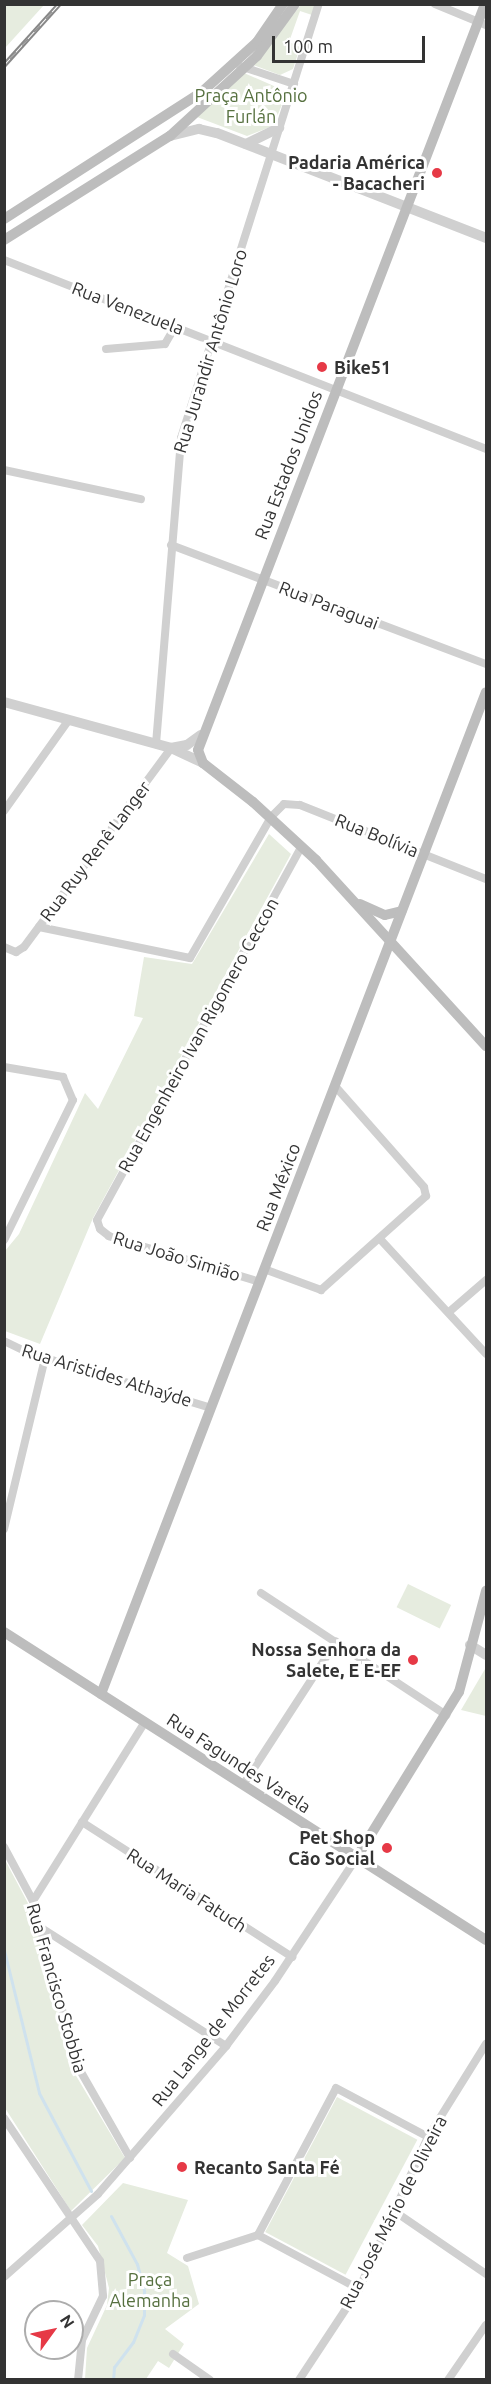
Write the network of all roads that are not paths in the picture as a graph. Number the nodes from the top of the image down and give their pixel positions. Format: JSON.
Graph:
{"nodes":[{"id":1,"x":283,"y":4,"type":"edge"},
{"id":2,"x":295,"y":4,"type":"edge"},
{"id":3,"x":319,"y":4,"type":"edge"},
{"id":4,"x":435,"y":4,"type":"edge"},
{"id":5,"x":485,"y":4,"type":"edge"},
{"id":6,"x":483,"y":23,"type":"edge"},
{"id":7,"x":240,"y":66,"type":"junction"},
{"id":8,"x":294,"y":84,"type":"junction"},
{"id":9,"x":279,"y":128,"type":"junction"},
{"id":10,"x":170,"y":136,"type":"junction"},
{"id":11,"x":246,"y":144,"type":"junction"},
{"id":12,"x":271,"y":154,"type":"junction"},
{"id":13,"x":406,"y":207,"type":"junction"},
{"id":14,"x":4,"y":219,"type":"edge"},
{"id":15,"x":486,"y":238,"type":"edge"},
{"id":16,"x":4,"y":240,"type":"edge"},
{"id":17,"x":4,"y":260,"type":"edge"},
{"id":18,"x":175,"y":327,"type":"junction"},
{"id":19,"x":211,"y":340,"type":"junction"},
{"id":20,"x":106,"y":349,"type":"dead end"},
{"id":21,"x":335,"y":390,"type":"junction"},
{"id":22,"x":486,"y":449,"type":"edge"},
{"id":23,"x":4,"y":470,"type":"edge"},
{"id":24,"x":141,"y":500,"type":"dead end"},
{"id":25,"x":171,"y":545,"type":"junction"},
{"id":26,"x":261,"y":579,"type":"junction"},
{"id":27,"x":486,"y":664,"type":"edge"},
{"id":28,"x":486,"y":692,"type":"edge"},
{"id":29,"x":4,"y":702,"type":"edge"},
{"id":30,"x":68,"y":721,"type":"junction"},
{"id":31,"x":201,"y":735,"type":"junction"},
{"id":32,"x":156,"y":744,"type":"junction"},
{"id":33,"x":171,"y":748,"type":"junction"},
{"id":34,"x":203,"y":763,"type":"junction"},
{"id":35,"x":4,"y":810,"type":"edge"},
{"id":36,"x":271,"y":817,"type":"junction"},
{"id":37,"x":302,"y":846,"type":"junction"},
{"id":38,"x":424,"y":854,"type":"junction"},
{"id":39,"x":486,"y":879,"type":"edge"},
{"id":40,"x":354,"y":902,"type":"junction"},
{"id":41,"x":402,"y":911,"type":"junction"},
{"id":42,"x":39,"y":927,"type":"junction"},
{"id":43,"x":390,"y":941,"type":"junction"},
{"id":44,"x":4,"y":947,"type":"edge"},
{"id":45,"x":486,"y":1046,"type":"edge"},
{"id":46,"x":4,"y":1067,"type":"edge"},
{"id":47,"x":335,"y":1086,"type":"junction"},
{"id":48,"x":98,"y":1225,"type":"joint"},
{"id":49,"x":380,"y":1239,"type":"junction"},
{"id":50,"x":4,"y":1240,"type":"edge"},
{"id":51,"x":264,"y":1269,"type":"junction"},
{"id":52,"x":486,"y":1280,"type":"edge"},
{"id":53,"x":260,"y":1282,"type":"junction"},
{"id":54,"x":449,"y":1312,"type":"junction"},
{"id":55,"x":4,"y":1341,"type":"edge"},
{"id":56,"x":486,"y":1354,"type":"edge"},
{"id":57,"x":45,"y":1358,"type":"junction"},
{"id":58,"x":211,"y":1408,"type":"junction"},
{"id":59,"x":4,"y":1529,"type":"edge"},
{"id":60,"x":486,"y":1591,"type":"edge"},
{"id":61,"x":261,"y":1593,"type":"dead end"},
{"id":62,"x":4,"y":1632,"type":"edge"},
{"id":63,"x":336,"y":1642,"type":"junction"},
{"id":64,"x":470,"y":1646,"type":"junction"},
{"id":65,"x":486,"y":1655,"type":"edge"},
{"id":66,"x":102,"y":1694,"type":"junction"},
{"id":67,"x":446,"y":1715,"type":"junction"},
{"id":68,"x":145,"y":1722,"type":"junction"},
{"id":69,"x":243,"y":1785,"type":"junction"},
{"id":70,"x":82,"y":1822,"type":"junction"},
{"id":71,"x":4,"y":1847,"type":"edge"},
{"id":72,"x":357,"y":1857,"type":"junction"},
{"id":73,"x":33,"y":1901,"type":"junction"},
{"id":74,"x":40,"y":1927,"type":"junction"},
{"id":75,"x":486,"y":1940,"type":"edge"},
{"id":76,"x":292,"y":1957,"type":"junction"},
{"id":77,"x":486,"y":2044,"type":"edge"},
{"id":78,"x":226,"y":2046,"type":"junction"},
{"id":79,"x":4,"y":2118,"type":"edge"},
{"id":80,"x":428,"y":2137,"type":"junction"},
{"id":81,"x":130,"y":2158,"type":"junction"},
{"id":82,"x":394,"y":2211,"type":"junction"},
{"id":83,"x":72,"y":2220,"type":"junction"},
{"id":84,"x":258,"y":2235,"type":"junction"},
{"id":85,"x":188,"y":2258,"type":"dead end"},
{"id":86,"x":486,"y":2274,"type":"edge"},
{"id":87,"x":4,"y":2277,"type":"edge"},
{"id":88,"x":359,"y":2289,"type":"junction"},
{"id":89,"x":486,"y":2325,"type":"edge"},
{"id":90,"x":173,"y":2354,"type":"dead end"},
{"id":91,"x":78,"y":2379,"type":"edge"},
{"id":92,"x":210,"y":2379,"type":"edge"},
{"id":93,"x":298,"y":2379,"type":"edge"},
{"id":94,"x":448,"y":2379,"type":"edge"}],
"edges":[{"from":1,"to":7,"type":"main road"},
{"from":2,"to":7,"type":"main road"},
{"from":3,"to":8,"type":"street","name":"Rua Jurandir Antônio Loro"},
{"from":4,"to":6,"type":"street"},
{"from":5,"to":6,"type":"main road","name":"Rua Estados Unidos"},
{"from":6,"to":13,"type":"main road","name":"Rua Estados Unidos"},
{"from":7,"to":8,"type":"street"},
{"from":7,"to":10,"type":"main road"},
{"from":7,"to":14,"type":"main road"},
{"from":8,"to":9,"type":"street","name":"Rua Jurandir Antônio Loro"},
{"from":9,"to":11,"type":"street"},
{"from":9,"to":12,"type":"street","name":"Rua Jurandir Antônio Loro"},
{"from":10,"to":11,"type":"street"},
{"from":10,"to":16,"type":"main road"},
{"from":11,"to":12,"type":"street"},
{"from":12,"to":13,"type":"street"},
{"from":12,"to":19,"type":"street","name":"Rua Jurandir Antônio Loro"},
{"from":13,"to":15,"type":"street"},
{"from":13,"to":21,"type":"main road","name":"Rua Estados Unidos"},
{"from":17,"to":18,"type":"street","name":"Rua Venezuela"},
{"from":18,"to":19,"type":"street","name":"Rua Venezuela"},
{"from":18,"to":20,"type":"street"},
{"from":19,"to":21,"type":"street","name":"Rua Venezuela"},
{"from":19,"to":25,"type":"street","name":"Rua Jurandir Antônio Loro"},
{"from":21,"to":22,"type":"street","name":"Rua Venezuela"},
{"from":21,"to":26,"type":"main road","name":"Rua Estados Unidos"},
{"from":23,"to":24,"type":"street"},
{"from":25,"to":26,"type":"street","name":"Rua Paraguai"},
{"from":25,"to":32,"type":"street","name":"Rua Jurandir Antônio Loro"},
{"from":26,"to":27,"type":"street","name":"Rua Paraguai"},
{"from":26,"to":31,"type":"main road","name":"Rua Estados Unidos"},
{"from":28,"to":38,"type":"main road","name":"Rua México"},
{"from":29,"to":30,"type":"street"},
{"from":30,"to":32,"type":"street"},
{"from":30,"to":35,"type":"street"},
{"from":31,"to":33,"type":"street"},
{"from":31,"to":34,"type":"main road","name":"Rua Estados Unidos"},
{"from":32,"to":33,"type":"street"},
{"from":33,"to":34,"type":"street"},
{"from":33,"to":42,"type":"street","name":"Rua Ruy Renê Langer"},
{"from":34,"to":36,"type":"main road"},
{"from":36,"to":37,"type":"main road"},
{"from":36,"to":38,"type":"street","name":"Rua Bolívia"},
{"from":36,"to":42,"type":"street"},
{"from":37,"to":40,"type":"main road"},
{"from":37,"to":48,"type":"street","name":"Rua Engenheiro Ivan Rigomero Ceccon"},
{"from":38,"to":39,"type":"street","name":"Rua Bolívia"},
{"from":38,"to":41,"type":"main road","name":"Rua México"},
{"from":40,"to":41,"type":"main road"},
{"from":40,"to":43,"type":"main road"},
{"from":41,"to":43,"type":"main road","name":"Rua México"},
{"from":42,"to":44,"type":"street","name":"Rua Ruy Renê Langer"},
{"from":43,"to":45,"type":"main road"},
{"from":43,"to":47,"type":"main road","name":"Rua México"},
{"from":46,"to":50,"type":"street"},
{"from":47,"to":49,"type":"street"},
{"from":47,"to":51,"type":"main road","name":"Rua México"},
{"from":48,"to":53,"type":"street","name":"Rua João Simião"},
{"from":49,"to":51,"type":"street"},
{"from":49,"to":54,"type":"street"},
{"from":51,"to":53,"type":"main road","name":"Rua México"},
{"from":52,"to":54,"type":"street"},
{"from":53,"to":58,"type":"main road","name":"Rua México"},
{"from":54,"to":56,"type":"street"},
{"from":55,"to":57,"type":"street","name":"Rua Aristides Athaýde"},
{"from":57,"to":58,"type":"street","name":"Rua Aristides Athaýde"},
{"from":57,"to":59,"type":"street"},
{"from":58,"to":66,"type":"main road","name":"Rua México"},
{"from":60,"to":64,"type":"main road","name":"Rua Lange de Morretes"},
{"from":61,"to":63,"type":"street"},
{"from":62,"to":66,"type":"main road","name":"Rua Fagundes Varela"},
{"from":63,"to":67,"type":"street"},
{"from":63,"to":69,"type":"street"},
{"from":64,"to":65,"type":"street"},
{"from":64,"to":67,"type":"main road","name":"Rua Lange de Morretes"},
{"from":66,"to":68,"type":"main road","name":"Rua Fagundes Varela"},
{"from":67,"to":72,"type":"main road","name":"Rua Lange de Morretes"},
{"from":68,"to":69,"type":"main road","name":"Rua Fagundes Varela"},
{"from":68,"to":70,"type":"street"},
{"from":69,"to":72,"type":"main road","name":"Rua Fagundes Varela"},
{"from":70,"to":73,"type":"street"},
{"from":70,"to":76,"type":"street","name":"Rua Maria Fatuch"},
{"from":71,"to":73,"type":"street","name":"Rua Francisco Stobbia"},
{"from":72,"to":75,"type":"main road","name":"Rua Fagundes Varela"},
{"from":72,"to":76,"type":"street","name":"Rua Lange de Morretes"},
{"from":73,"to":74,"type":"street","name":"Rua Francisco Stobbia"},
{"from":74,"to":78,"type":"street"},
{"from":74,"to":81,"type":"street","name":"Rua Francisco Stobbia"},
{"from":76,"to":78,"type":"street","name":"Rua Lange de Morretes"},
{"from":77,"to":80,"type":"street","name":"Rua José Mário de Oliveira"},
{"from":78,"to":81,"type":"street","name":"Rua Lange de Morretes"},
{"from":79,"to":83,"type":"street"},
{"from":80,"to":82,"type":"street","name":"Rua José Mário de Oliveira"},
{"from":80,"to":84,"type":"street"},
{"from":81,"to":83,"type":"street","name":"Rua Lange de Morretes"},
{"from":82,"to":86,"type":"street"},
{"from":82,"to":88,"type":"street","name":"Rua José Mário de Oliveira"},
{"from":83,"to":87,"type":"street","name":"Rua Lange de Morretes"},
{"from":83,"to":91,"type":"street"},
{"from":84,"to":85,"type":"street"},
{"from":84,"to":88,"type":"street"},
{"from":88,"to":93,"type":"street","name":"Rua José Mário de Oliveira"},
{"from":89,"to":94,"type":"street"},
{"from":90,"to":92,"type":"street"}]}
